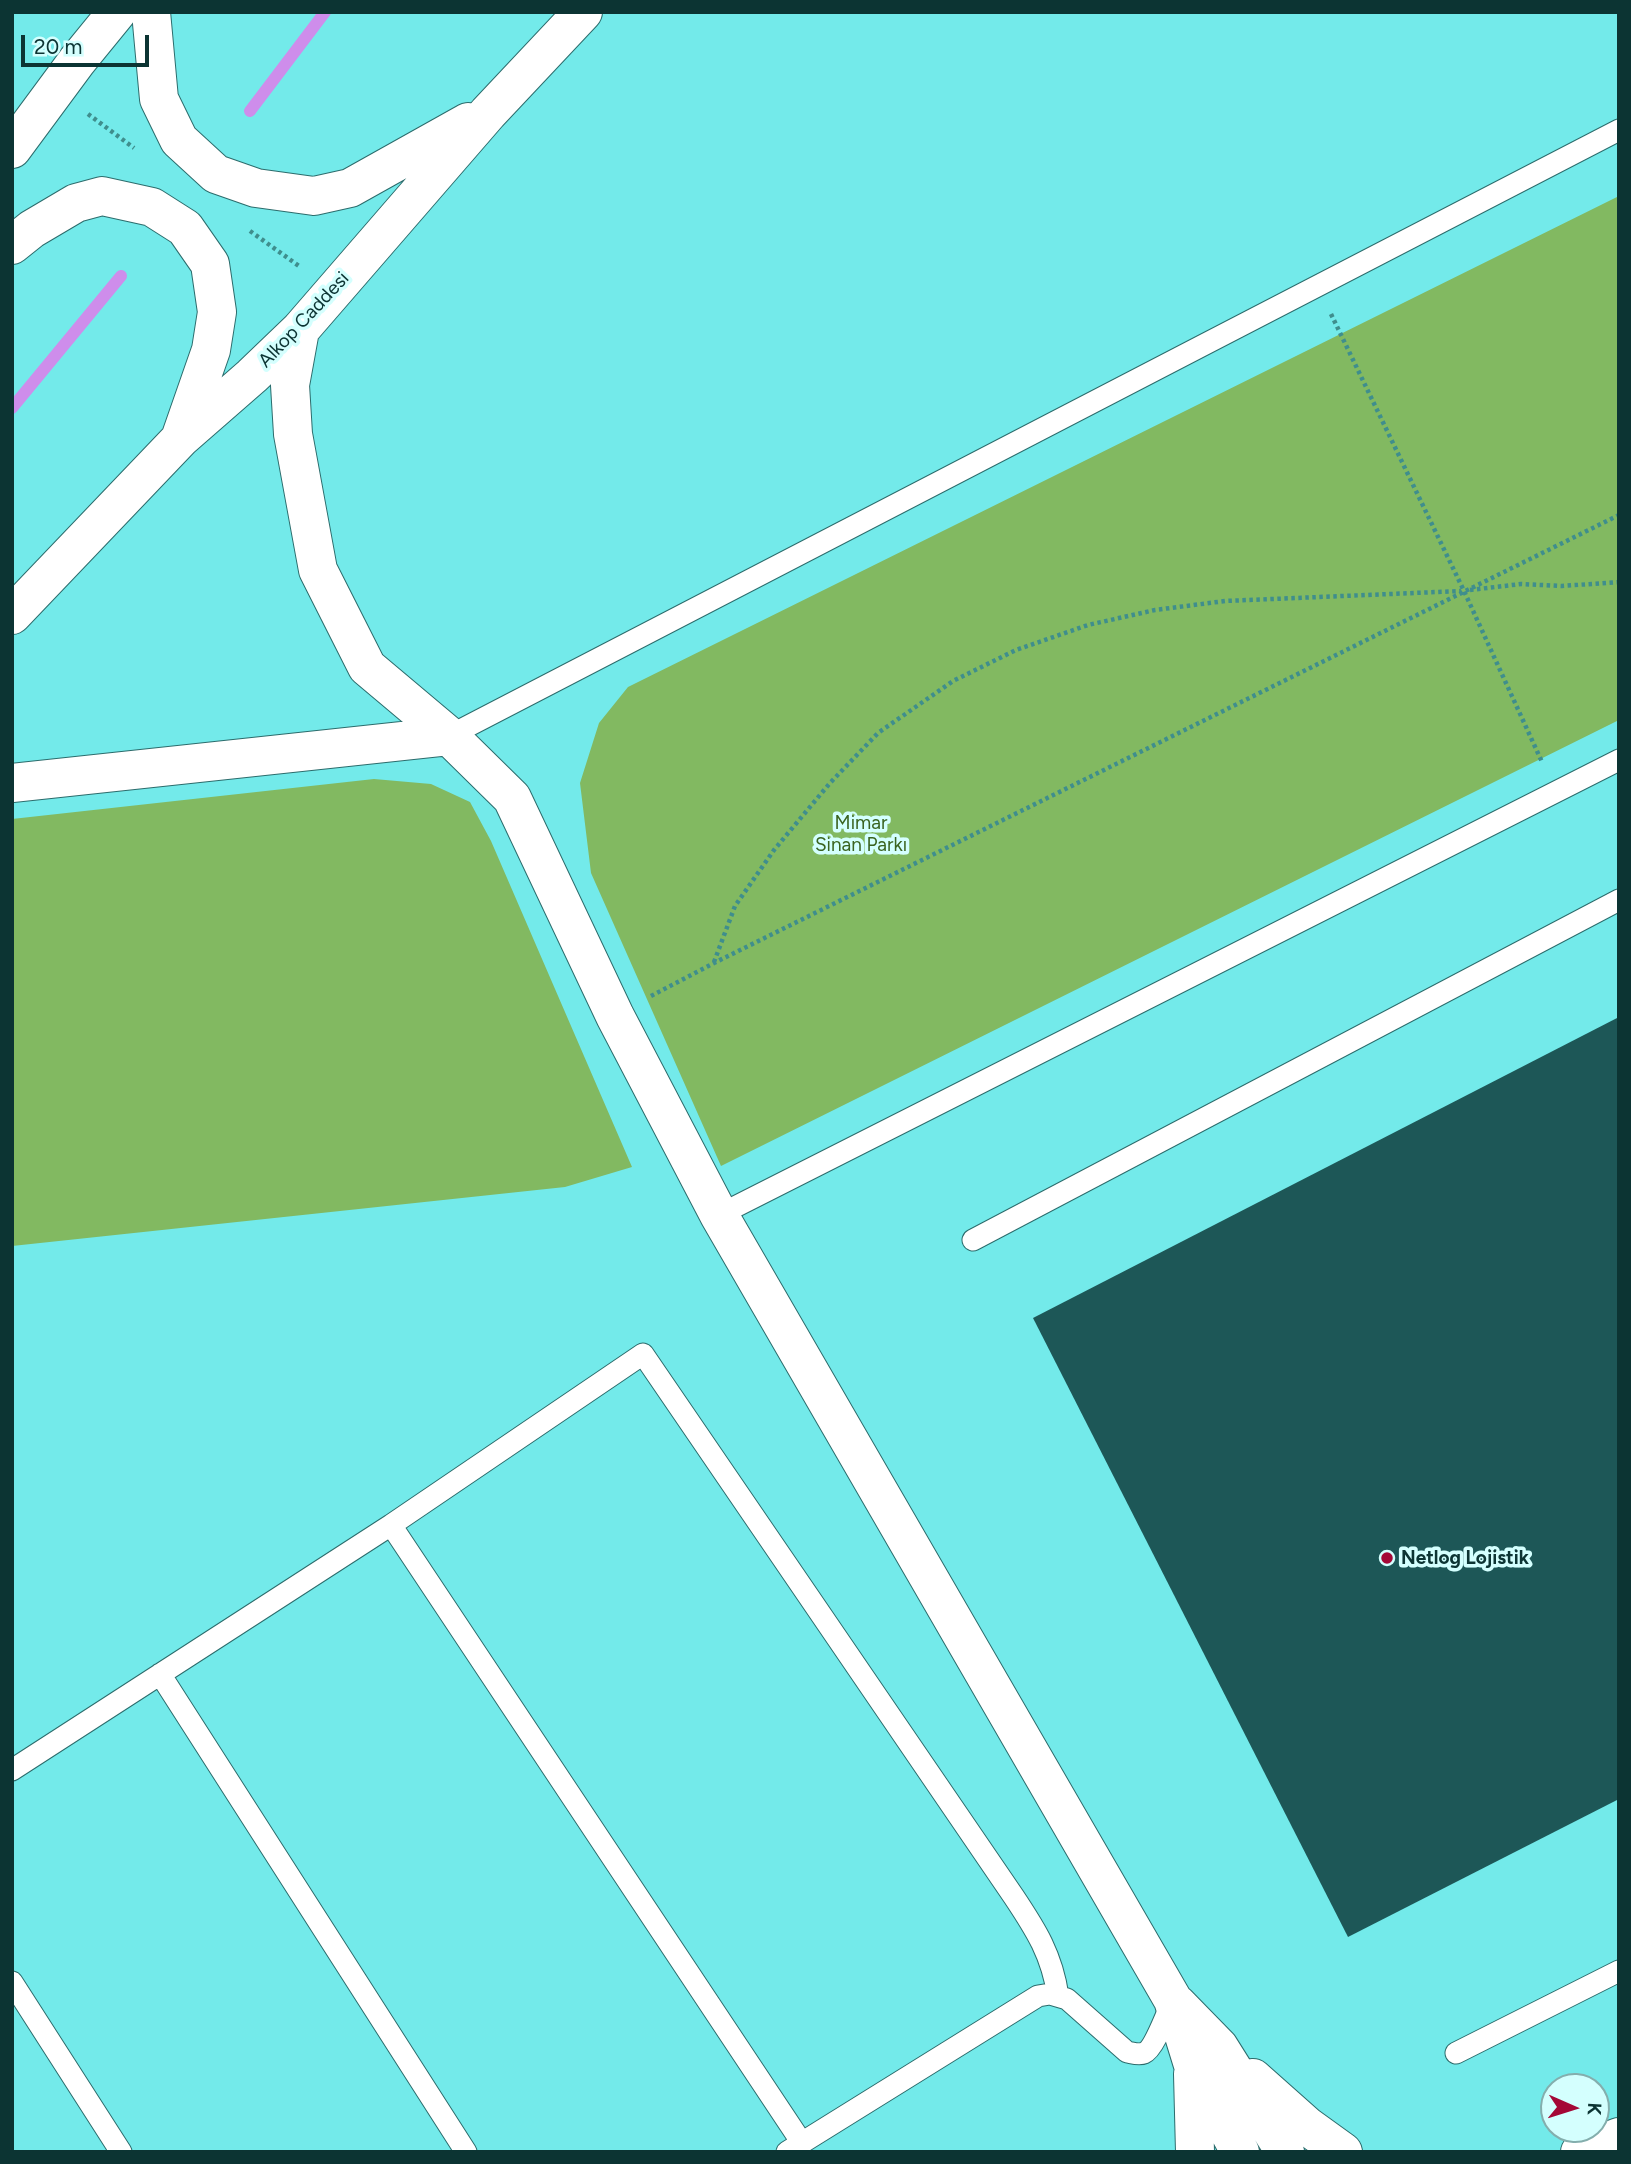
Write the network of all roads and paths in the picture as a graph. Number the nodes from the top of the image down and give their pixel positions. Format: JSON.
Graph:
{"nodes":[{"id":1,"x":117,"y":12,"type":"edge"},
{"id":2,"x":151,"y":12,"type":"edge"},
{"id":3,"x":583,"y":12,"type":"edge"},
{"id":4,"x":488,"y":113,"type":"junction"},
{"id":5,"x":1619,"y":130,"type":"edge"},
{"id":6,"x":12,"y":149,"type":"edge"},
{"id":7,"x":12,"y":246,"type":"edge"},
{"id":8,"x":1317,"y":284,"type":"junction"},
{"id":9,"x":300,"y":330,"type":"junction"},
{"id":10,"x":181,"y":438,"type":"junction"},
{"id":11,"x":1619,"y":515,"type":"edge"},
{"id":12,"x":1619,"y":582,"type":"edge"},
{"id":13,"x":1464,"y":591,"type":"junction"},
{"id":14,"x":12,"y":615,"type":"edge"},
{"id":15,"x":449,"y":736,"type":"junction"},
{"id":16,"x":1619,"y":760,"type":"edge"},
{"id":17,"x":12,"y":783,"type":"edge"},
{"id":18,"x":1556,"y":792,"type":"junction"},
{"id":19,"x":1619,"y":900,"type":"edge"},
{"id":20,"x":714,"y":963,"type":"junction"},
{"id":21,"x":615,"y":1016,"type":"junction"},
{"id":22,"x":719,"y":1214,"type":"junction"},
{"id":23,"x":973,"y":1240,"type":"dead end"},
{"id":24,"x":391,"y":1525,"type":"junction"},
{"id":25,"x":160,"y":1674,"type":"junction"},
{"id":26,"x":12,"y":1770,"type":"edge"},
{"id":27,"x":1619,"y":1971,"type":"edge"},
{"id":28,"x":12,"y":1982,"type":"edge"},
{"id":29,"x":1058,"y":1996,"type":"junction"},
{"id":30,"x":1173,"y":2000,"type":"junction"},
{"id":31,"x":1456,"y":2053,"type":"dead end"},
{"id":32,"x":1206,"y":2056,"type":"junction"},
{"id":33,"x":1619,"y":2137,"type":"edge"},
{"id":34,"x":795,"y":2147,"type":"edge"},
{"id":35,"x":121,"y":2152,"type":"edge"},
{"id":36,"x":466,"y":2152,"type":"edge"},
{"id":37,"x":1195,"y":2152,"type":"edge"},
{"id":38,"x":1240,"y":2152,"type":"edge"},
{"id":39,"x":1285,"y":2152,"type":"edge"},
{"id":40,"x":1343,"y":2152,"type":"edge"},
{"id":41,"x":1580,"y":2152,"type":"edge"}],
"edges":[{"from":1,"to":6,"type":"main road"},
{"from":2,"to":4,"type":"main road"},
{"from":3,"to":4,"type":"main road","name":"Alkop Caddesi"},
{"from":4,"to":9,"type":"main road","name":"Alkop Caddesi"},
{"from":5,"to":8,"type":"lane"},
{"from":7,"to":10,"type":"main road"},
{"from":8,"to":13,"type":"path"},
{"from":8,"to":15,"type":"lane"},
{"from":9,"to":10,"type":"main road","name":"Alkop Caddesi"},
{"from":9,"to":15,"type":"main road"},
{"from":10,"to":14,"type":"main road","name":"Alkop Caddesi"},
{"from":11,"to":13,"type":"path"},
{"from":12,"to":13,"type":"path"},
{"from":13,"to":18,"type":"path"},
{"from":13,"to":20,"type":"path"},
{"from":13,"to":20,"type":"path"},
{"from":15,"to":17,"type":"main road"},
{"from":15,"to":21,"type":"main road"},
{"from":16,"to":18,"type":"lane"},
{"from":18,"to":22,"type":"lane"},
{"from":19,"to":23,"type":"lane"},
{"from":20,"to":21,"type":"path"},
{"from":21,"to":22,"type":"main road"},
{"from":22,"to":30,"type":"main road"},
{"from":24,"to":25,"type":"lane"},
{"from":24,"to":29,"type":"lane"},
{"from":24,"to":34,"type":"lane"},
{"from":25,"to":26,"type":"lane"},
{"from":25,"to":36,"type":"lane"},
{"from":27,"to":31,"type":"lane"},
{"from":28,"to":35,"type":"lane"},
{"from":29,"to":30,"type":"lane"},
{"from":29,"to":34,"type":"lane"},
{"from":30,"to":32,"type":"main road"},
{"from":32,"to":37,"type":"main road"},
{"from":32,"to":38,"type":"main road"},
{"from":32,"to":39,"type":"main road"},
{"from":32,"to":40,"type":"main road"},
{"from":33,"to":41,"type":"main road"}]}
